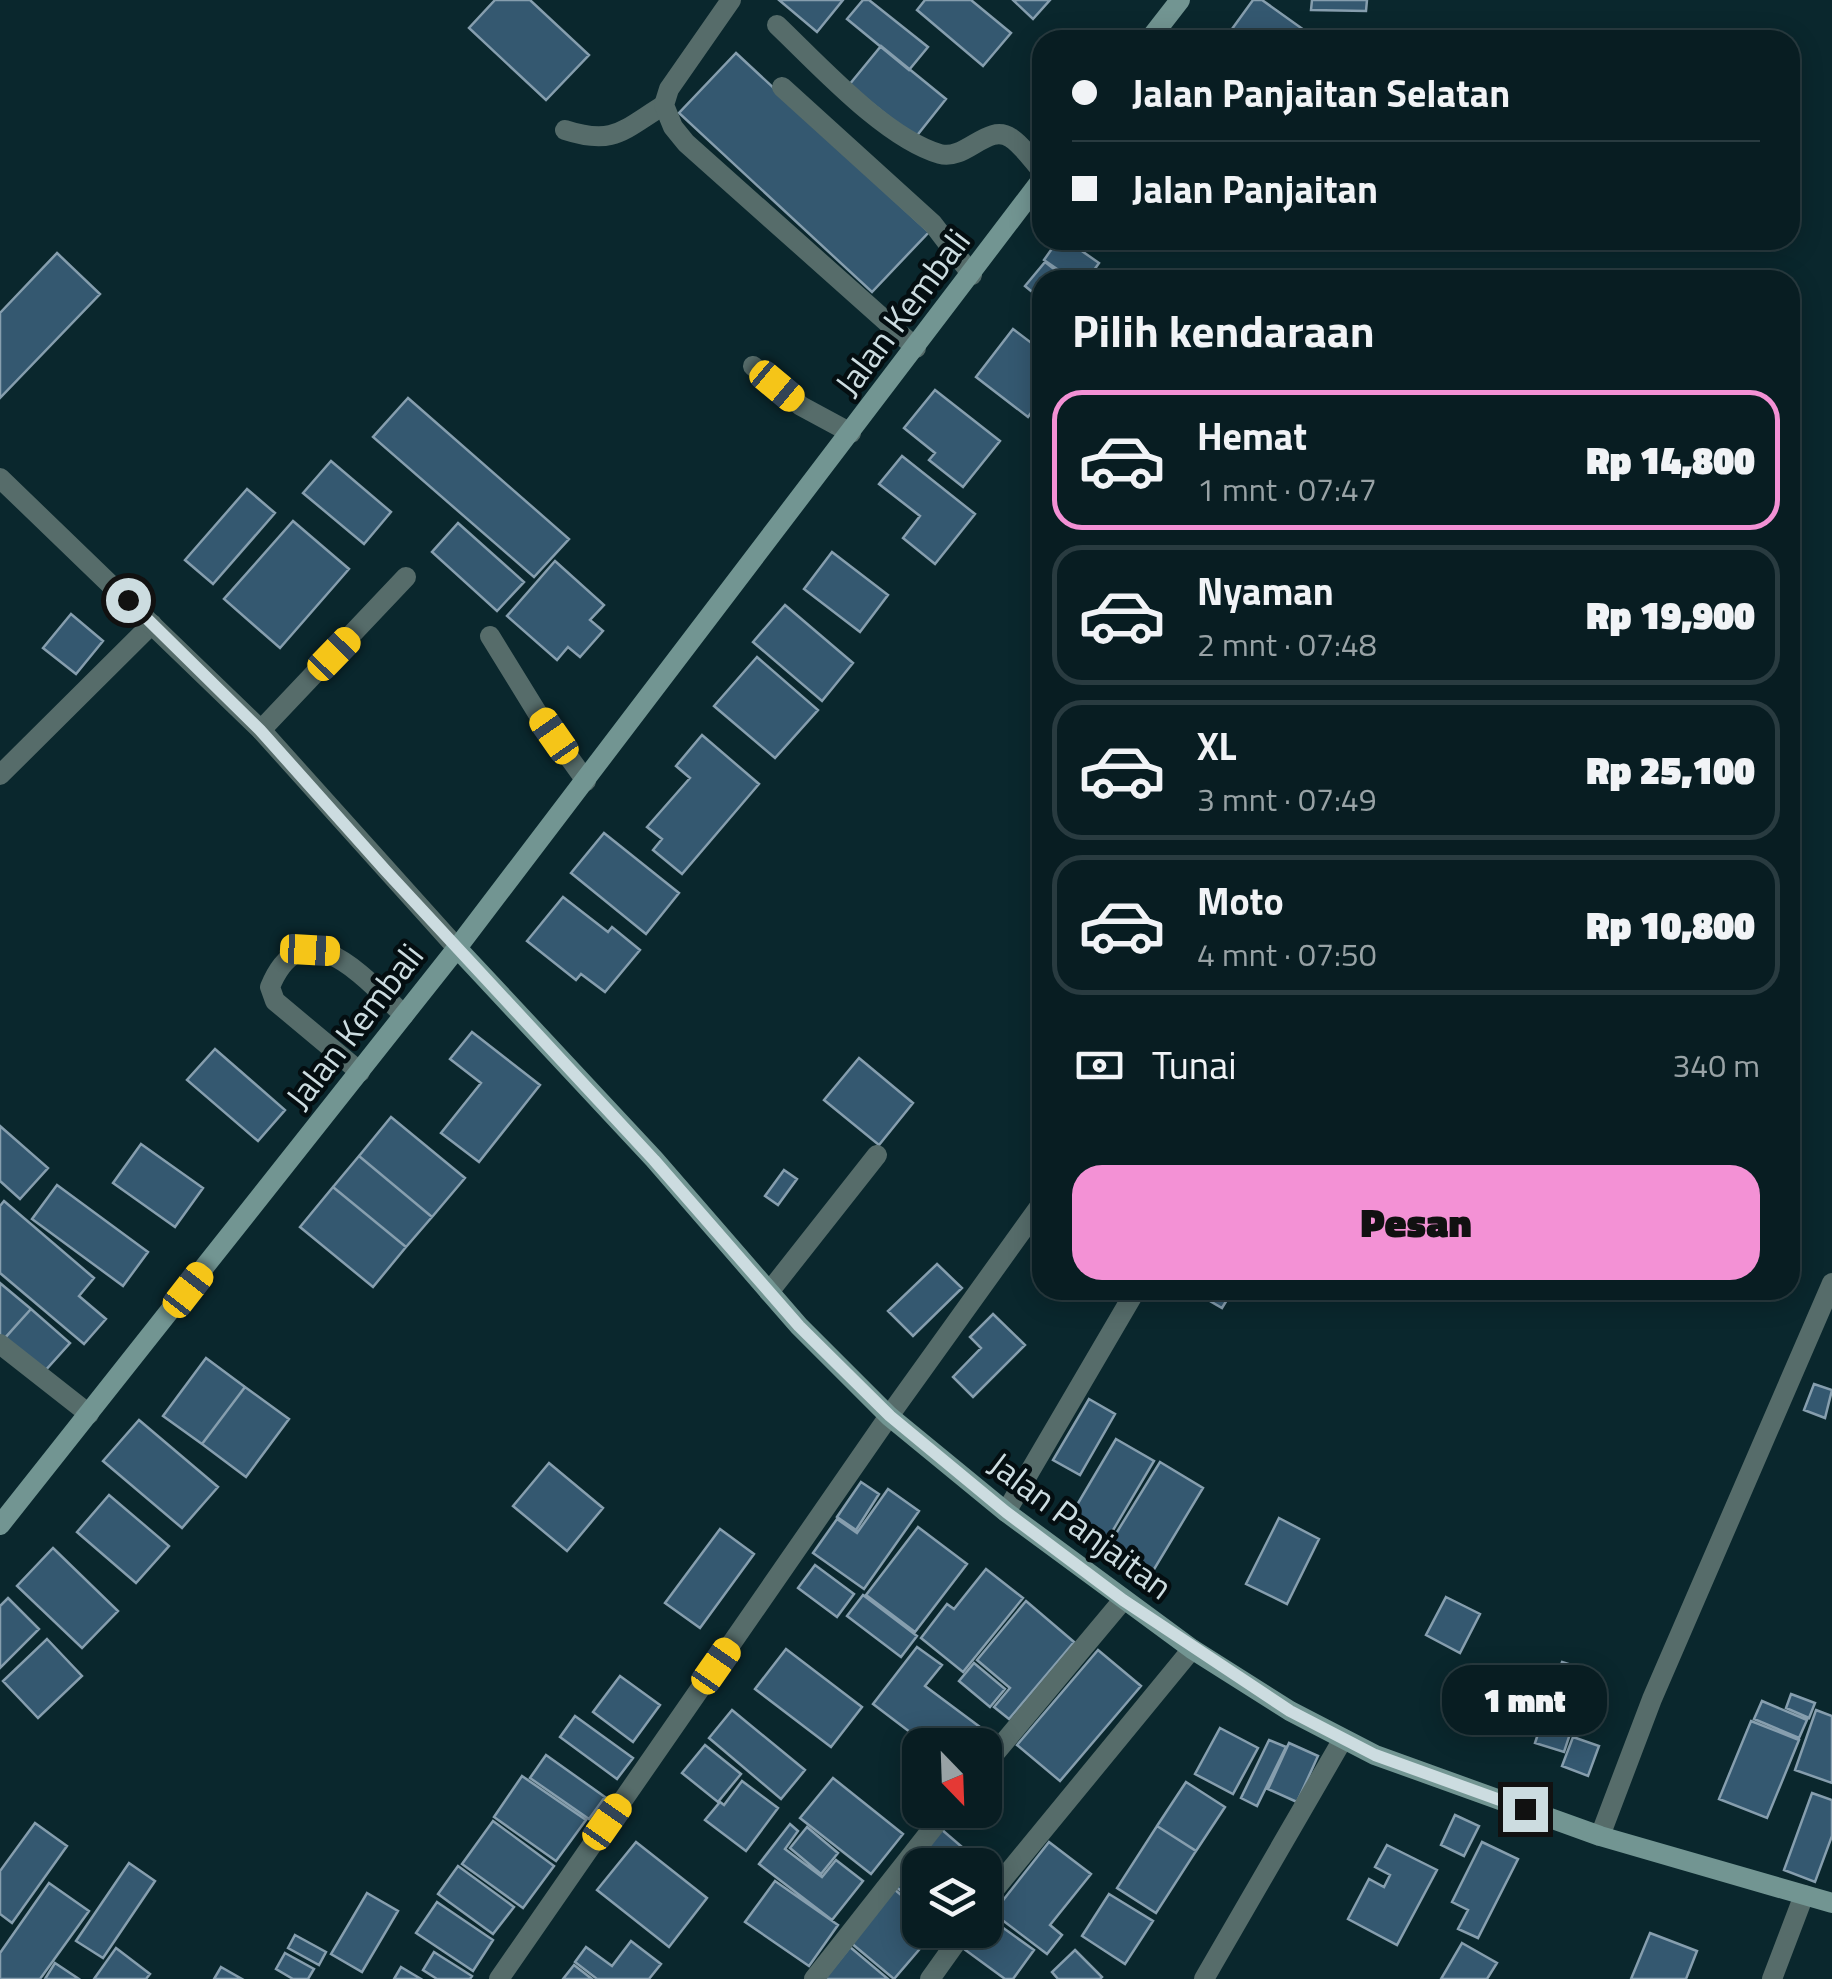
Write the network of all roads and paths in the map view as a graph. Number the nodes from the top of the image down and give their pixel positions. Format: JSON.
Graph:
{"nodes":[{"id":1,"x":730,"y":0,"type":"edge"},
{"id":2,"x":1180,"y":0,"type":"edge"},
{"id":3,"x":777,"y":25,"type":"dead end"},
{"id":4,"x":1157,"y":30,"type":"edge"},
{"id":5,"x":782,"y":87,"type":"dead end"},
{"id":6,"x":664,"y":105,"type":"junction"},
{"id":7,"x":565,"y":130,"type":"dead end"},
{"id":8,"x":1032,"y":163,"type":"edge"},
{"id":9,"x":1032,"y":189,"type":"edge"},
{"id":10,"x":972,"y":274,"type":"junction"},
{"id":11,"x":916,"y":348,"type":"junction"},
{"id":12,"x":753,"y":366,"type":"dead end"},
{"id":13,"x":851,"y":433,"type":"junction"},
{"id":14,"x":0,"y":478,"type":"edge"},
{"id":15,"x":406,"y":577,"type":"dead end"},
{"id":16,"x":152,"y":624,"type":"junction"},
{"id":17,"x":490,"y":636,"type":"dead end"},
{"id":18,"x":260,"y":730,"type":"junction"},
{"id":19,"x":0,"y":775,"type":"edge"},
{"id":20,"x":586,"y":782,"type":"junction"},
{"id":21,"x":458,"y":948,"type":"junction"},
{"id":22,"x":404,"y":1016,"type":"junction"},
{"id":23,"x":360,"y":1072,"type":"junction"},
{"id":24,"x":877,"y":1155,"type":"dead end"},
{"id":25,"x":1032,"y":1217,"type":"edge"},
{"id":26,"x":1832,"y":1282,"type":"edge"},
{"id":27,"x":769,"y":1292,"type":"junction"},
{"id":28,"x":1130,"y":1300,"type":"edge"},
{"id":29,"x":0,"y":1344,"type":"edge"},
{"id":30,"x":89,"y":1414,"type":"junction"},
{"id":31,"x":890,"y":1416,"type":"junction"},
{"id":32,"x":1006,"y":1512,"type":"junction"},
{"id":33,"x":0,"y":1525,"type":"edge"},
{"id":34,"x":1123,"y":1600,"type":"junction"},
{"id":35,"x":1192,"y":1649,"type":"junction"},
{"id":36,"x":1343,"y":1739,"type":"junction"},
{"id":37,"x":1002,"y":1744,"type":"edge"},
{"id":38,"x":933,"y":1828,"type":"edge"},
{"id":39,"x":1600,"y":1836,"type":"junction"},
{"id":40,"x":1002,"y":1880,"type":"edge"},
{"id":41,"x":1804,"y":1895,"type":"junction"},
{"id":42,"x":1832,"y":1902,"type":"edge"},
{"id":43,"x":952,"y":1948,"type":"edge"},
{"id":44,"x":499,"y":1979,"type":"edge"},
{"id":45,"x":814,"y":1979,"type":"edge"},
{"id":46,"x":930,"y":1979,"type":"edge"},
{"id":47,"x":1204,"y":1979,"type":"edge"},
{"id":48,"x":1772,"y":1979,"type":"edge"}],
"edges":[{"from":1,"to":6,"type":"street"},
{"from":2,"to":4,"type":"street"},
{"from":3,"to":8,"type":"street"},
{"from":5,"to":10,"type":"street"},
{"from":6,"to":7,"type":"street"},
{"from":6,"to":11,"type":"street"},
{"from":9,"to":10,"type":"street","name":"Jalan Kembali"},
{"from":10,"to":11,"type":"street","name":"Jalan Kembali"},
{"from":11,"to":13,"type":"street","name":"Jalan Kembali"},
{"from":12,"to":13,"type":"street"},
{"from":13,"to":20,"type":"street","name":"Jalan Kembali"},
{"from":14,"to":16,"type":"street"},
{"from":15,"to":18,"type":"street"},
{"from":16,"to":18,"type":"street"},
{"from":16,"to":19,"type":"street"},
{"from":17,"to":20,"type":"street"},
{"from":18,"to":21,"type":"street"},
{"from":20,"to":21,"type":"street","name":"Jalan Kembali"},
{"from":21,"to":22,"type":"street","name":"Jalan Kembali"},
{"from":21,"to":27,"type":"street","name":"Jalan Panjaitan"},
{"from":22,"to":23,"type":"street","name":"Jalan Kembali"},
{"from":22,"to":23,"type":"street"},
{"from":23,"to":30,"type":"street","name":"Jalan Kembali"},
{"from":24,"to":27,"type":"street"},
{"from":25,"to":31,"type":"street"},
{"from":26,"to":39,"type":"street"},
{"from":27,"to":31,"type":"street","name":"Jalan Panjaitan"},
{"from":28,"to":32,"type":"street"},
{"from":29,"to":30,"type":"street"},
{"from":30,"to":33,"type":"street","name":"Jalan Kembali"},
{"from":31,"to":32,"type":"street","name":"Jalan Panjaitan"},
{"from":31,"to":44,"type":"street"},
{"from":32,"to":34,"type":"street","name":"Jalan Panjaitan"},
{"from":34,"to":35,"type":"street","name":"Jalan Panjaitan"},
{"from":34,"to":37,"type":"street"},
{"from":35,"to":36,"type":"street","name":"Jalan Panjaitan"},
{"from":35,"to":40,"type":"street"},
{"from":36,"to":39,"type":"street","name":"Jalan Panjaitan"},
{"from":36,"to":47,"type":"street"},
{"from":38,"to":45,"type":"street"},
{"from":39,"to":41,"type":"street","name":"Jalan Panjaitan"},
{"from":41,"to":42,"type":"street","name":"Jalan Panjaitan"},
{"from":41,"to":48,"type":"street"},
{"from":43,"to":46,"type":"street"}]}
